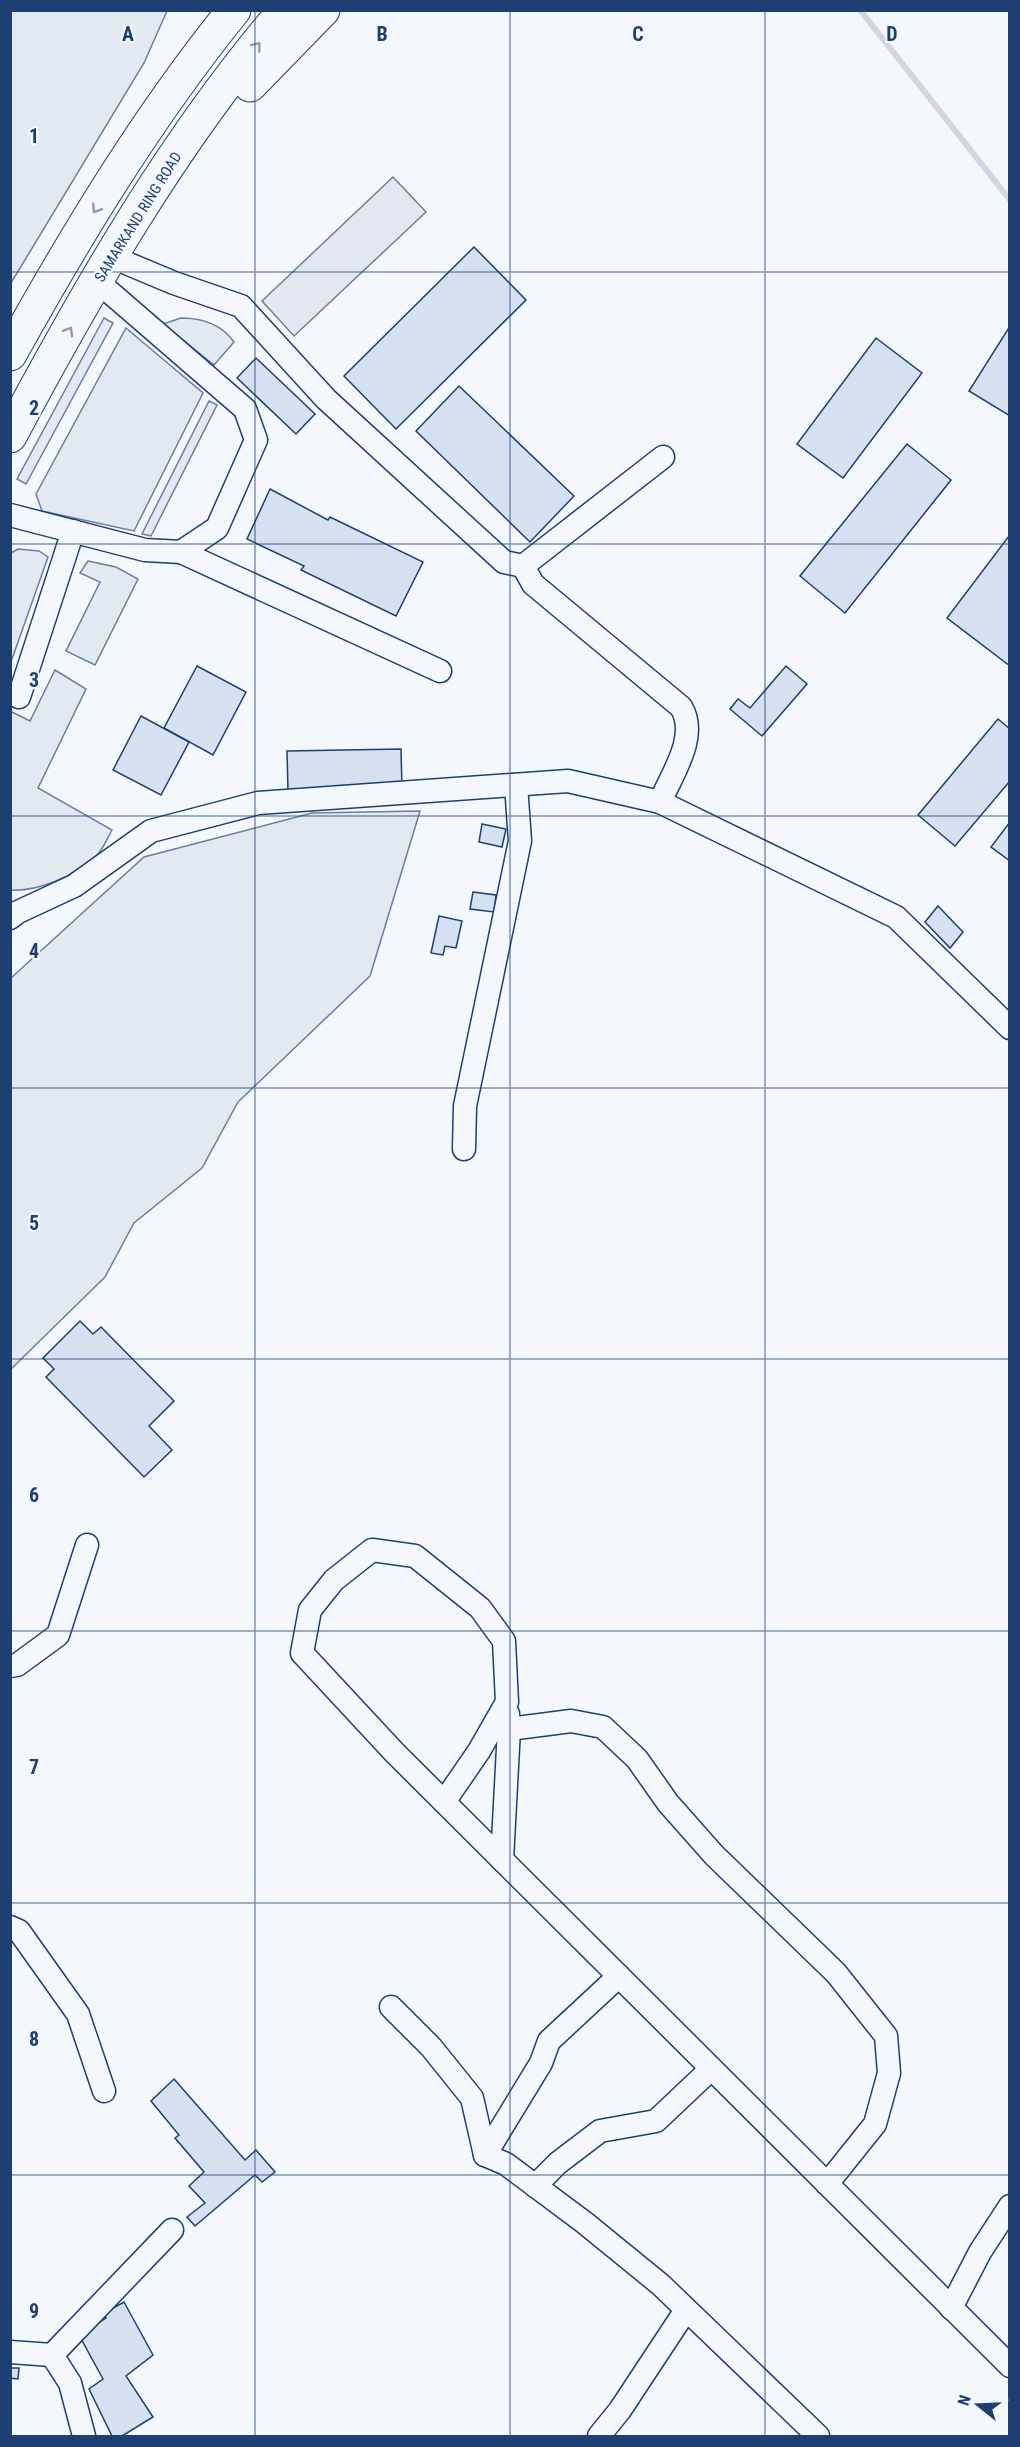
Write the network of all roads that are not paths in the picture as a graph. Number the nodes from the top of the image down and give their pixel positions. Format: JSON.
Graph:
{"nodes":[{"id":1,"x":209,"y":10,"type":"edge"},
{"id":2,"x":234,"y":10,"type":"edge"},
{"id":3,"x":285,"y":10,"type":"edge"},
{"id":4,"x":323,"y":10,"type":"edge"},
{"id":5,"x":128,"y":159,"type":"junction"},
{"id":6,"x":105,"y":269,"type":"junction"},
{"id":7,"x":13,"y":345,"type":"edge"},
{"id":8,"x":10,"y":436,"type":"edge"},
{"id":9,"x":663,"y":457,"type":"dead end"},
{"id":10,"x":10,"y":515,"type":"edge"},
{"id":11,"x":73,"y":531,"type":"junction"},
{"id":12,"x":181,"y":552,"type":"junction"},
{"id":13,"x":523,"y":566,"type":"junction"},
{"id":14,"x":440,"y":670,"type":"dead end"},
{"id":15,"x":19,"y":697,"type":"dead end"},
{"id":16,"x":516,"y":785,"type":"junction"},
{"id":17,"x":660,"y":802,"type":"junction"},
{"id":18,"x":13,"y":913,"type":"edge"},
{"id":19,"x":1010,"y":1028,"type":"edge"},
{"id":20,"x":464,"y":1149,"type":"dead end"},
{"id":21,"x":87,"y":1545,"type":"dead end"},
{"id":22,"x":10,"y":1666,"type":"edge"},
{"id":23,"x":507,"y":1702,"type":"junction"},
{"id":24,"x":509,"y":1729,"type":"junction"},
{"id":25,"x":444,"y":1802,"type":"junction"},
{"id":26,"x":502,"y":1860,"type":"junction"},
{"id":27,"x":10,"y":1927,"type":"edge"},
{"id":28,"x":619,"y":1977,"type":"junction"},
{"id":29,"x":391,"y":2007,"type":"dead end"},
{"id":30,"x":711,"y":2069,"type":"junction"},
{"id":31,"x":104,"y":2091,"type":"dead end"},
{"id":32,"x":485,"y":2155,"type":"junction"},
{"id":33,"x":827,"y":2184,"type":"junction"},
{"id":34,"x":536,"y":2186,"type":"junction"},
{"id":35,"x":1010,"y":2206,"type":"edge"},
{"id":36,"x":172,"y":2230,"type":"dead end"},
{"id":37,"x":951,"y":2308,"type":"junction"},
{"id":38,"x":686,"y":2310,"type":"junction"},
{"id":39,"x":10,"y":2352,"type":"edge"},
{"id":40,"x":52,"y":2355,"type":"junction"},
{"id":41,"x":1010,"y":2366,"type":"edge"},
{"id":42,"x":84,"y":2436,"type":"edge"},
{"id":43,"x":599,"y":2436,"type":"edge"},
{"id":44,"x":818,"y":2436,"type":"edge"}],
"edges":[{"from":1,"to":5,"type":"highway"},
{"from":2,"to":5,"type":"highway"},
{"from":6,"to":3,"type":"highway","name":"SAMARKAND RING ROAD","one_way":true},
{"from":4,"to":6,"type":"highway"},
{"from":5,"to":7,"type":"highway","one_way":true},
{"from":8,"to":6,"type":"highway","name":"SAMARKAND RING ROAD","one_way":true},
{"from":6,"to":12,"type":"street"},
{"from":6,"to":13,"type":"street"},
{"from":9,"to":13,"type":"street"},
{"from":10,"to":11,"type":"street"},
{"from":11,"to":12,"type":"street"},
{"from":11,"to":15,"type":"street"},
{"from":12,"to":14,"type":"street"},
{"from":13,"to":17,"type":"street"},
{"from":16,"to":17,"type":"street"},
{"from":16,"to":18,"type":"street"},
{"from":16,"to":20,"type":"street"},
{"from":17,"to":19,"type":"street"},
{"from":21,"to":22,"type":"street"},
{"from":23,"to":24,"type":"street"},
{"from":23,"to":25,"type":"street"},
{"from":23,"to":25,"type":"street"},
{"from":24,"to":26,"type":"street"},
{"from":24,"to":33,"type":"street"},
{"from":25,"to":26,"type":"street"},
{"from":26,"to":28,"type":"street"},
{"from":27,"to":31,"type":"street"},
{"from":28,"to":30,"type":"street"},
{"from":28,"to":32,"type":"street"},
{"from":29,"to":32,"type":"street"},
{"from":30,"to":33,"type":"street"},
{"from":30,"to":34,"type":"street"},
{"from":32,"to":34,"type":"street"},
{"from":33,"to":37,"type":"street"},
{"from":34,"to":38,"type":"street"},
{"from":35,"to":37,"type":"street"},
{"from":36,"to":40,"type":"street"},
{"from":37,"to":41,"type":"street"},
{"from":38,"to":43,"type":"street"},
{"from":38,"to":44,"type":"street"},
{"from":39,"to":40,"type":"street"},
{"from":40,"to":42,"type":"street"}]}
